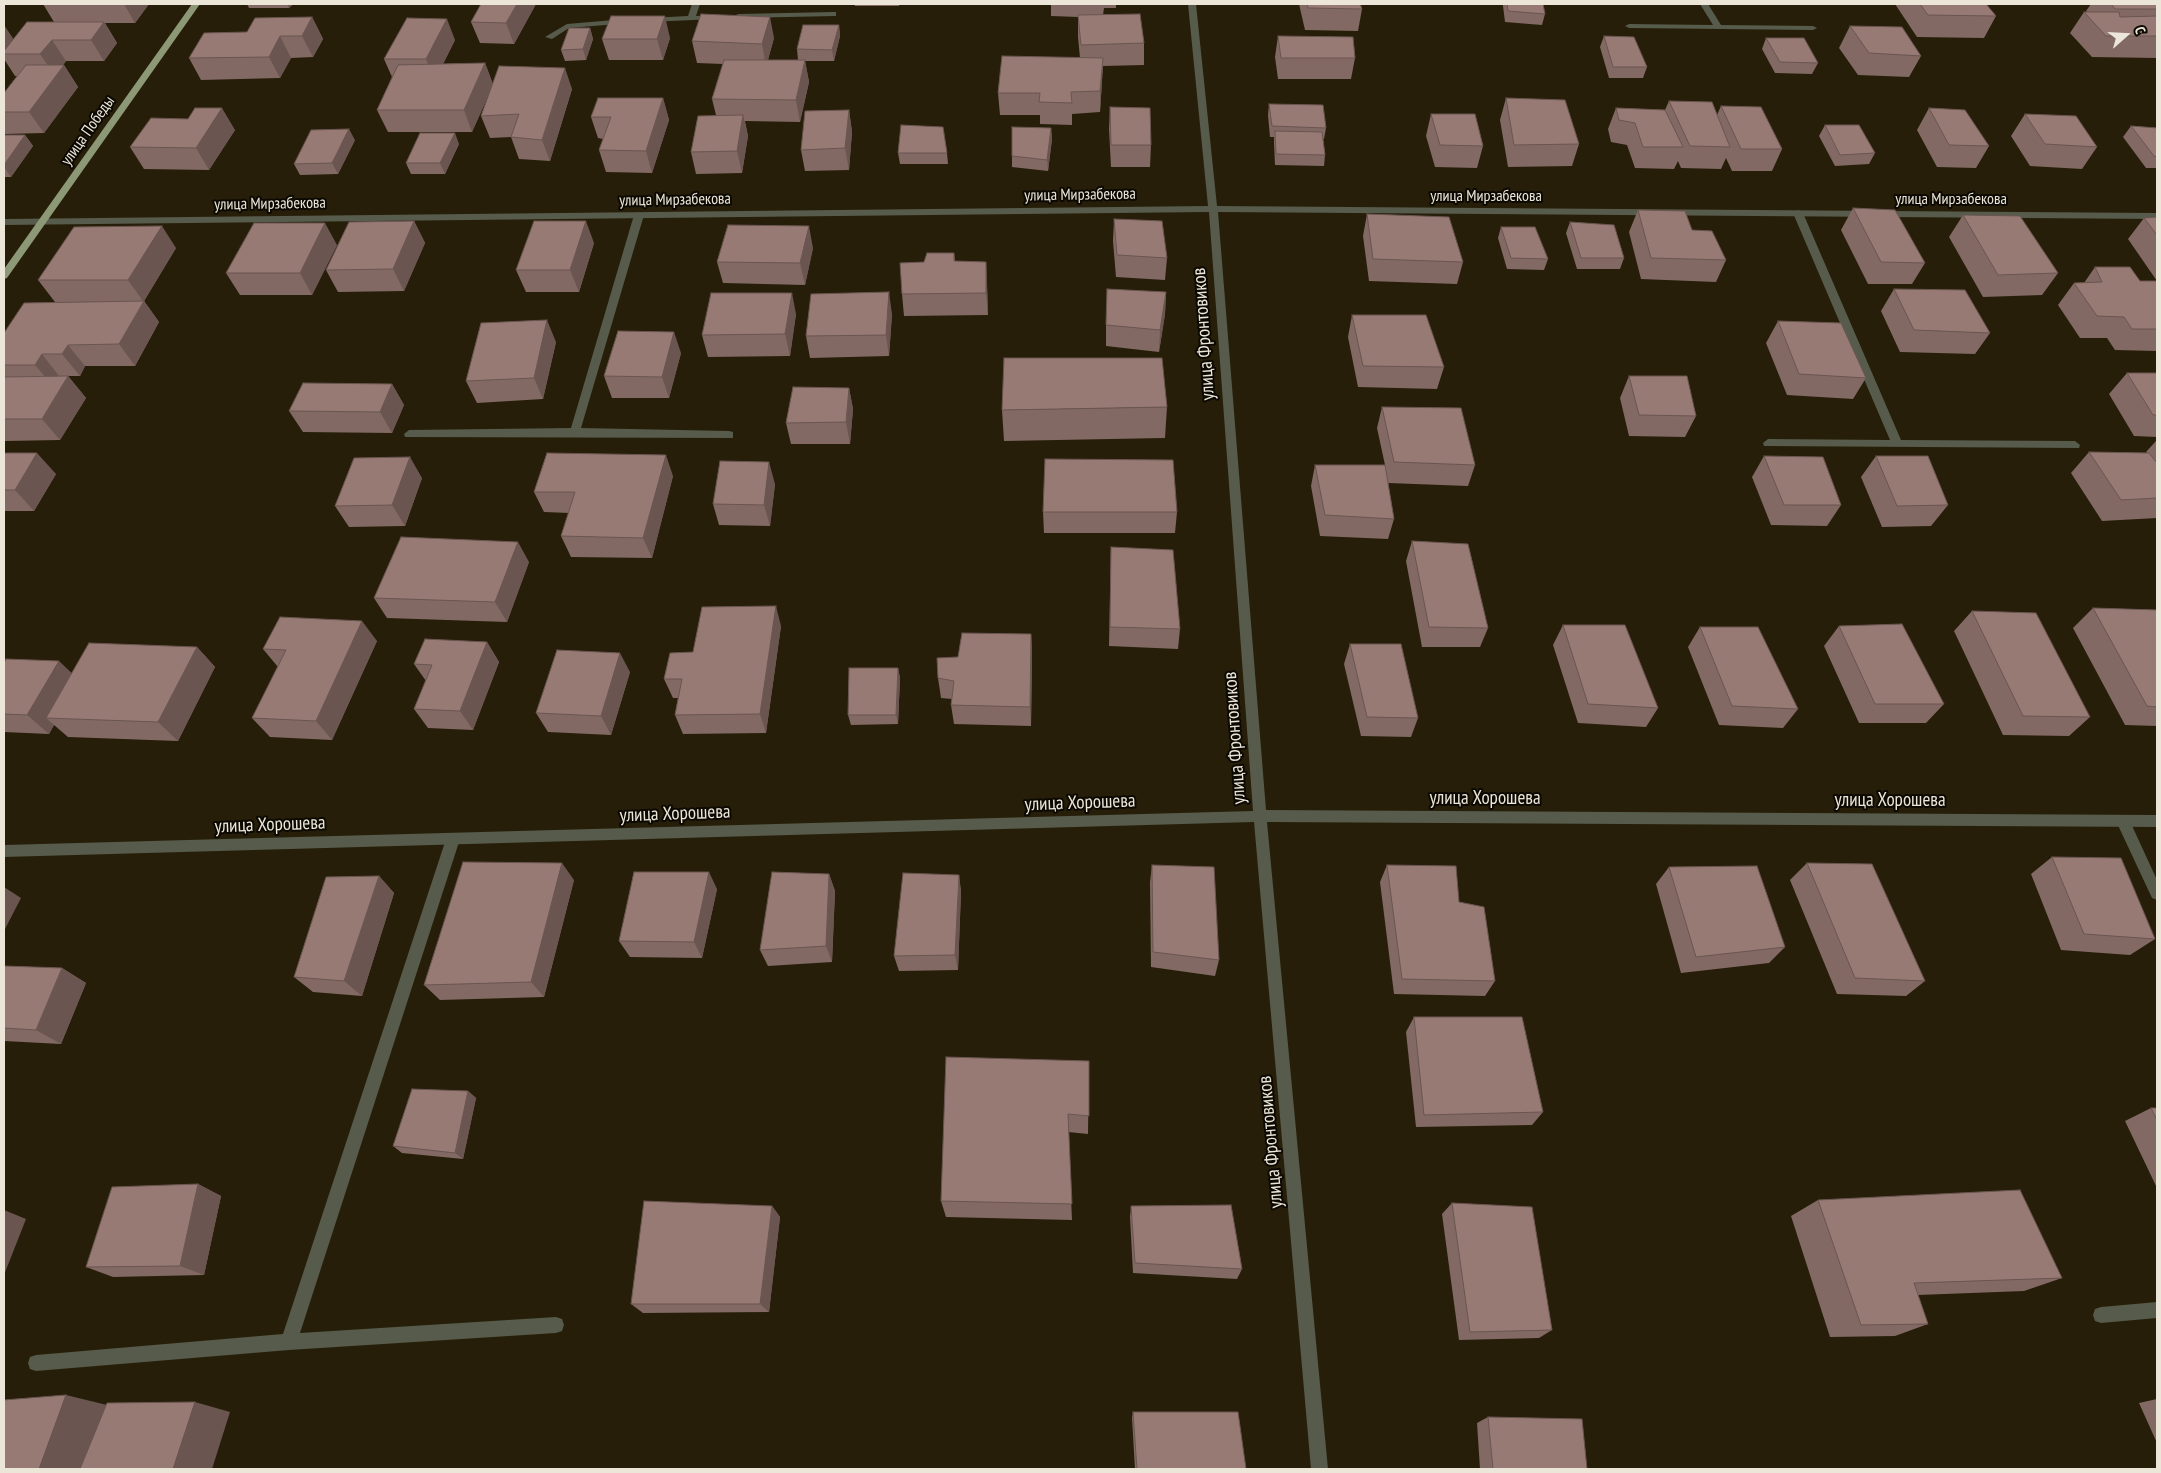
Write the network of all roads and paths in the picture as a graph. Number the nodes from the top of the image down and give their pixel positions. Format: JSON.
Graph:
{"nodes":[{"id":1,"x":189,"y":4,"type":"edge"},
{"id":2,"x":196,"y":4,"type":"edge"},
{"id":3,"x":696,"y":4,"type":"edge"},
{"id":4,"x":1192,"y":4,"type":"edge"},
{"id":5,"x":1704,"y":4,"type":"edge"},
{"id":6,"x":833,"y":14,"type":"dead end"},
{"id":7,"x":691,"y":18,"type":"junction"},
{"id":8,"x":632,"y":20,"type":"edge"},
{"id":9,"x":642,"y":20,"type":"edge"},
{"id":10,"x":1629,"y":26,"type":"dead end"},
{"id":11,"x":1718,"y":26,"type":"junction"},
{"id":12,"x":1813,"y":28,"type":"dead end"},
{"id":13,"x":549,"y":37,"type":"dead end"},
{"id":14,"x":1212,"y":209,"type":"junction"},
{"id":15,"x":1798,"y":213,"type":"junction"},
{"id":16,"x":639,"y":215,"type":"junction"},
{"id":17,"x":2157,"y":216,"type":"edge"},
{"id":18,"x":4,"y":222,"type":"edge"},
{"id":19,"x":38,"y":222,"type":"junction"},
{"id":20,"x":4,"y":264,"type":"edge"},
{"id":21,"x":4,"y":276,"type":"edge"},
{"id":22,"x":575,"y":432,"type":"junction"},
{"id":23,"x":409,"y":434,"type":"dead end"},
{"id":24,"x":729,"y":435,"type":"dead end"},
{"id":25,"x":1768,"y":443,"type":"dead end"},
{"id":26,"x":1898,"y":443,"type":"junction"},
{"id":27,"x":2075,"y":444,"type":"dead end"},
{"id":28,"x":1260,"y":816,"type":"junction"},
{"id":29,"x":2124,"y":821,"type":"junction"},
{"id":30,"x":2157,"y":821,"type":"edge"},
{"id":31,"x":454,"y":839,"type":"junction"},
{"id":32,"x":4,"y":851,"type":"edge"},
{"id":33,"x":2157,"y":894,"type":"edge"},
{"id":34,"x":2157,"y":1310,"type":"edge"},
{"id":35,"x":2101,"y":1315,"type":"dead end"},
{"id":36,"x":556,"y":1324,"type":"dead end"},
{"id":37,"x":289,"y":1342,"type":"junction"},
{"id":38,"x":36,"y":1363,"type":"dead end"},
{"id":39,"x":1320,"y":1469,"type":"edge"}],
"edges":[{"from":1,"to":19,"type":"main road","name":"улица Победы"},
{"from":2,"to":19,"type":"main road","name":"улица Победы"},
{"from":3,"to":7,"type":"street"},
{"from":4,"to":14,"type":"street","name":"улица Фронтовиков"},
{"from":5,"to":11,"type":"street"},
{"from":6,"to":7,"type":"street"},
{"from":7,"to":9,"type":"street"},
{"from":8,"to":13,"type":"street"},
{"from":10,"to":11,"type":"street"},
{"from":11,"to":12,"type":"street"},
{"from":14,"to":15,"type":"street","name":"улица Мирзабекова"},
{"from":14,"to":16,"type":"street","name":"улица Мирзабекова"},
{"from":14,"to":28,"type":"street","name":"улица Фронтовиков"},
{"from":15,"to":17,"type":"street","name":"улица Мирзабекова"},
{"from":15,"to":26,"type":"street"},
{"from":16,"to":19,"type":"street","name":"улица Мирзабекова"},
{"from":16,"to":22,"type":"street"},
{"from":18,"to":19,"type":"street","name":"улица Мирзабекова"},
{"from":19,"to":20,"type":"main road","name":"улица Победы"},
{"from":19,"to":21,"type":"main road","name":"улица Победы"},
{"from":22,"to":23,"type":"street"},
{"from":22,"to":24,"type":"street"},
{"from":25,"to":26,"type":"street"},
{"from":26,"to":27,"type":"street"},
{"from":28,"to":29,"type":"street","name":"улица Хорошева"},
{"from":28,"to":31,"type":"street","name":"улица Хорошева"},
{"from":28,"to":39,"type":"street","name":"улица Фронтовиков"},
{"from":29,"to":30,"type":"street","name":"улица Хорошева"},
{"from":29,"to":33,"type":"street"},
{"from":31,"to":32,"type":"street","name":"улица Хорошева"},
{"from":31,"to":37,"type":"street"},
{"from":34,"to":35,"type":"street"},
{"from":36,"to":37,"type":"street"},
{"from":37,"to":38,"type":"street"}]}
